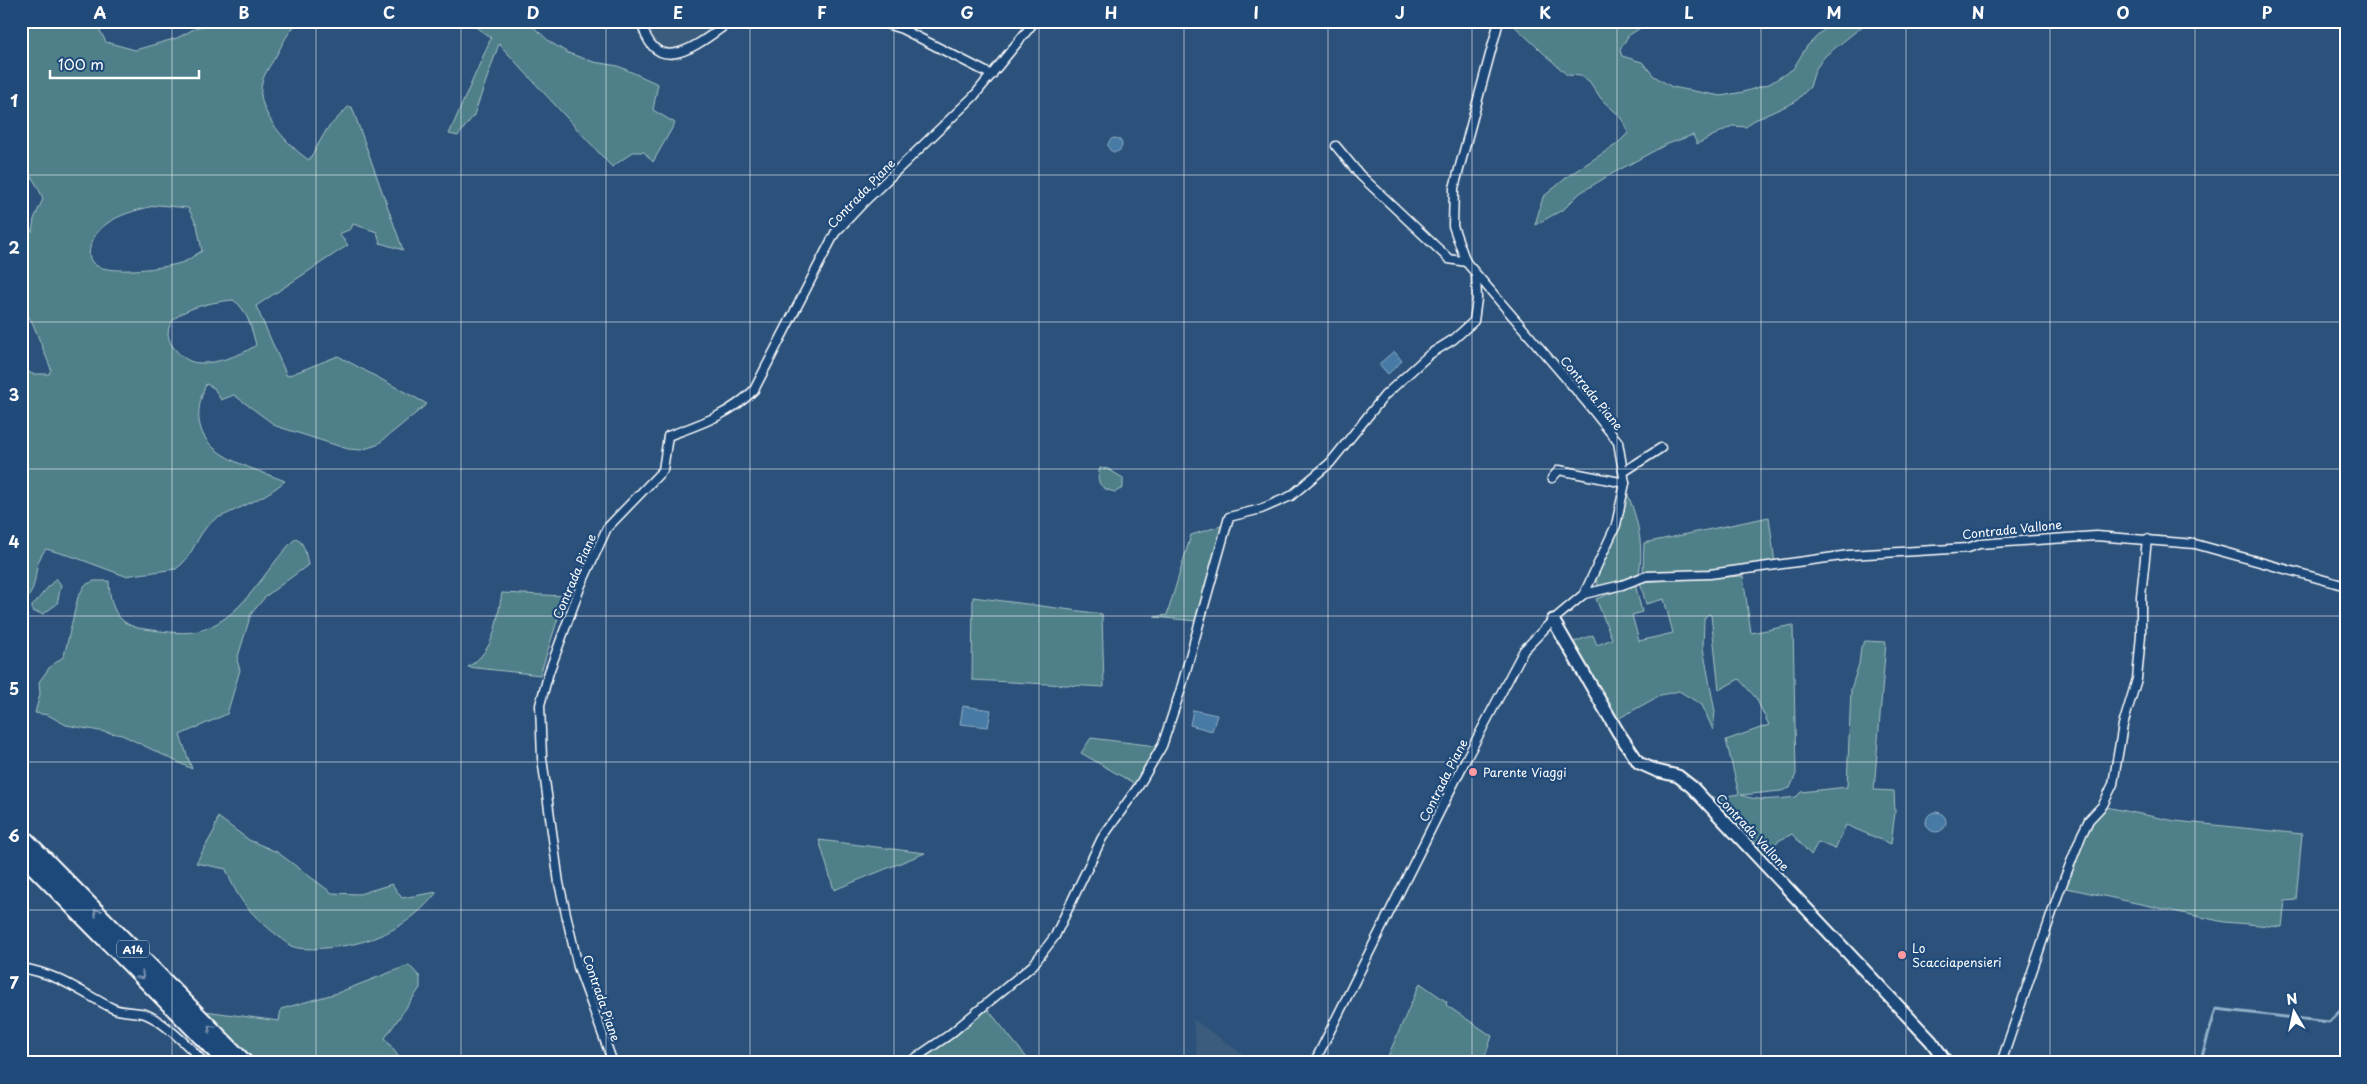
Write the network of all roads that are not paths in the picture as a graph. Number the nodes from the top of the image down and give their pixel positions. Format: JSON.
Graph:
{"nodes":[{"id":1,"x":641,"y":21,"type":"edge"},
{"id":2,"x":731,"y":21,"type":"edge"},
{"id":3,"x":877,"y":21,"type":"edge"},
{"id":4,"x":1035,"y":21,"type":"edge"},
{"id":5,"x":1499,"y":21,"type":"edge"},
{"id":6,"x":992,"y":75,"type":"junction"},
{"id":7,"x":1336,"y":146,"type":"dead end"},
{"id":8,"x":1466,"y":262,"type":"junction"},
{"id":9,"x":1476,"y":275,"type":"junction"},
{"id":10,"x":1661,"y":448,"type":"dead end"},
{"id":11,"x":1625,"y":472,"type":"junction"},
{"id":12,"x":1552,"y":478,"type":"dead end"},
{"id":13,"x":1625,"y":483,"type":"junction"},
{"id":14,"x":2147,"y":539,"type":"junction"},
{"id":15,"x":2346,"y":586,"type":"edge"},
{"id":16,"x":1584,"y":594,"type":"junction"},
{"id":17,"x":1553,"y":620,"type":"junction"},
{"id":18,"x":21,"y":835,"type":"edge"},
{"id":19,"x":21,"y":854,"type":"edge"},
{"id":20,"x":21,"y":968,"type":"edge"},
{"id":21,"x":204,"y":1063,"type":"edge"},
{"id":22,"x":227,"y":1063,"type":"edge"},
{"id":23,"x":245,"y":1063,"type":"edge"},
{"id":24,"x":613,"y":1063,"type":"edge"},
{"id":25,"x":908,"y":1063,"type":"edge"},
{"id":26,"x":1314,"y":1063,"type":"edge"},
{"id":27,"x":1947,"y":1063,"type":"edge"},
{"id":28,"x":2001,"y":1063,"type":"edge"}],
"edges":[{"from":1,"to":2,"type":"street"},
{"from":3,"to":6,"type":"street"},
{"from":4,"to":6,"type":"street","name":"Contrada Piane"},
{"from":5,"to":8,"type":"street","name":"Contrada Piane"},
{"from":6,"to":24,"type":"street","name":"Contrada Piane"},
{"from":7,"to":8,"type":"street"},
{"from":8,"to":9,"type":"street","name":"Contrada Piane"},
{"from":9,"to":11,"type":"street","name":"Contrada Piane"},
{"from":9,"to":25,"type":"street"},
{"from":10,"to":11,"type":"street"},
{"from":11,"to":13,"type":"street","name":"Contrada Piane"},
{"from":12,"to":13,"type":"street"},
{"from":13,"to":16,"type":"street","name":"Contrada Piane"},
{"from":14,"to":15,"type":"street","name":"Contrada Vallone"},
{"from":14,"to":16,"type":"street","name":"Contrada Vallone"},
{"from":14,"to":28,"type":"street"},
{"from":16,"to":17,"type":"street","name":"Contrada Piane"},
{"from":17,"to":26,"type":"street","name":"Contrada Piane"},
{"from":17,"to":27,"type":"street","name":"Contrada Vallone"},
{"from":23,"to":18,"type":"highway","number":"A14","one_way":true},
{"from":19,"to":22,"type":"highway","number":"A14","one_way":true},
{"from":20,"to":21,"type":"street"}]}
